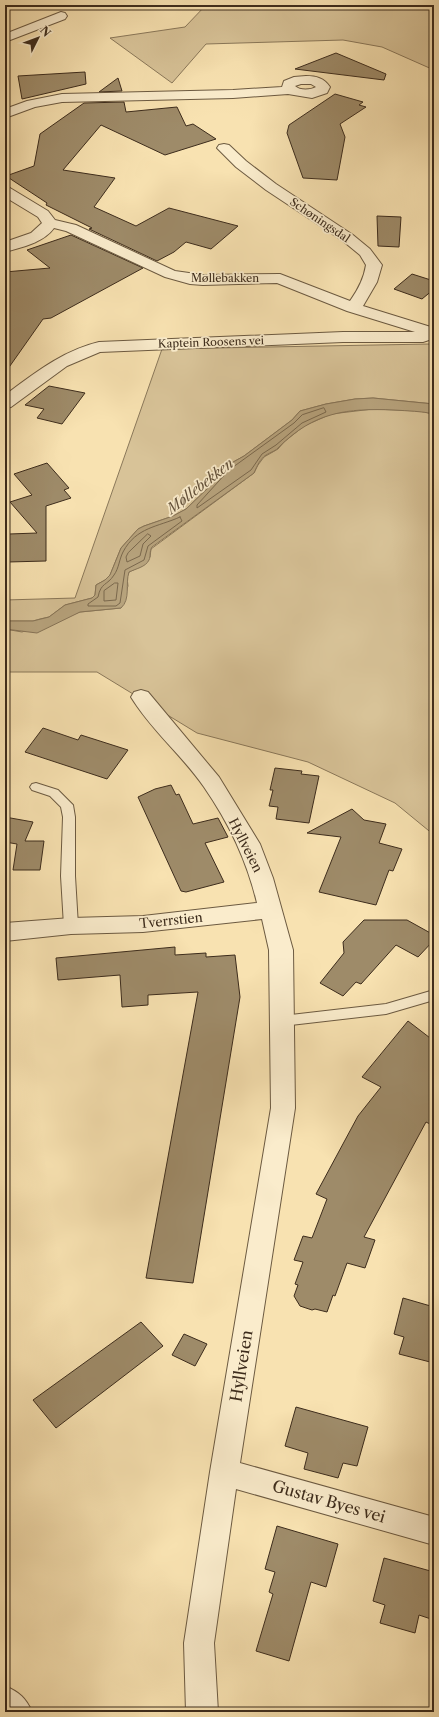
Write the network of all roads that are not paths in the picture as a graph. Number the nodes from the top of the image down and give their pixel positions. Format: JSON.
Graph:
{"nodes":[{"id":1,"x":61,"y":16,"type":"dead end"},
{"id":2,"x":5,"y":38,"type":"edge"},
{"id":3,"x":289,"y":90,"type":"dead end"},
{"id":4,"x":5,"y":114,"type":"edge"},
{"id":5,"x":224,"y":148,"type":"dead end"},
{"id":6,"x":5,"y":191,"type":"edge"},
{"id":7,"x":50,"y":223,"type":"junction"},
{"id":8,"x":5,"y":247,"type":"edge"},
{"id":9,"x":353,"y":308,"type":"junction"},
{"id":10,"x":434,"y":333,"type":"edge"},
{"id":11,"x":434,"y":338,"type":"edge"},
{"id":12,"x":5,"y":403,"type":"edge"},
{"id":13,"x":141,"y":697,"type":"dead end"},
{"id":14,"x":36,"y":787,"type":"dead end"},
{"id":15,"x":271,"y":910,"type":"junction"},
{"id":16,"x":71,"y":926,"type":"junction"},
{"id":17,"x":5,"y":932,"type":"edge"},
{"id":18,"x":434,"y":995,"type":"edge"},
{"id":19,"x":282,"y":1021,"type":"junction"},
{"id":20,"x":224,"y":1472,"type":"junction"},
{"id":21,"x":434,"y":1531,"type":"edge"},
{"id":22,"x":5,"y":1702,"type":"edge"},
{"id":23,"x":16,"y":1712,"type":"edge"},
{"id":24,"x":202,"y":1712,"type":"edge"}],
"edges":[{"from":1,"to":2,"type":"street"},
{"from":3,"to":4,"type":"street"},
{"from":5,"to":9,"type":"street","name":"Schøningsdal"},
{"from":6,"to":7,"type":"street","name":"Møllebakken"},
{"from":7,"to":8,"type":"street"},
{"from":7,"to":9,"type":"street","name":"Møllebakken"},
{"from":9,"to":10,"type":"street","name":"Møllebakken"},
{"from":11,"to":12,"type":"street","name":"Kaptein Roosens vei"},
{"from":13,"to":15,"type":"street","name":"Hyllveien"},
{"from":14,"to":16,"type":"lane"},
{"from":15,"to":16,"type":"street","name":"Tverrstien"},
{"from":15,"to":19,"type":"street","name":"Hyllveien"},
{"from":16,"to":17,"type":"street","name":"Tverrstien"},
{"from":18,"to":19,"type":"lane"},
{"from":19,"to":20,"type":"street","name":"Hyllveien"},
{"from":20,"to":21,"type":"street","name":"Gustav Byes vei"},
{"from":20,"to":24,"type":"street","name":"Hyllveien"},
{"from":22,"to":23,"type":"street"}]}
